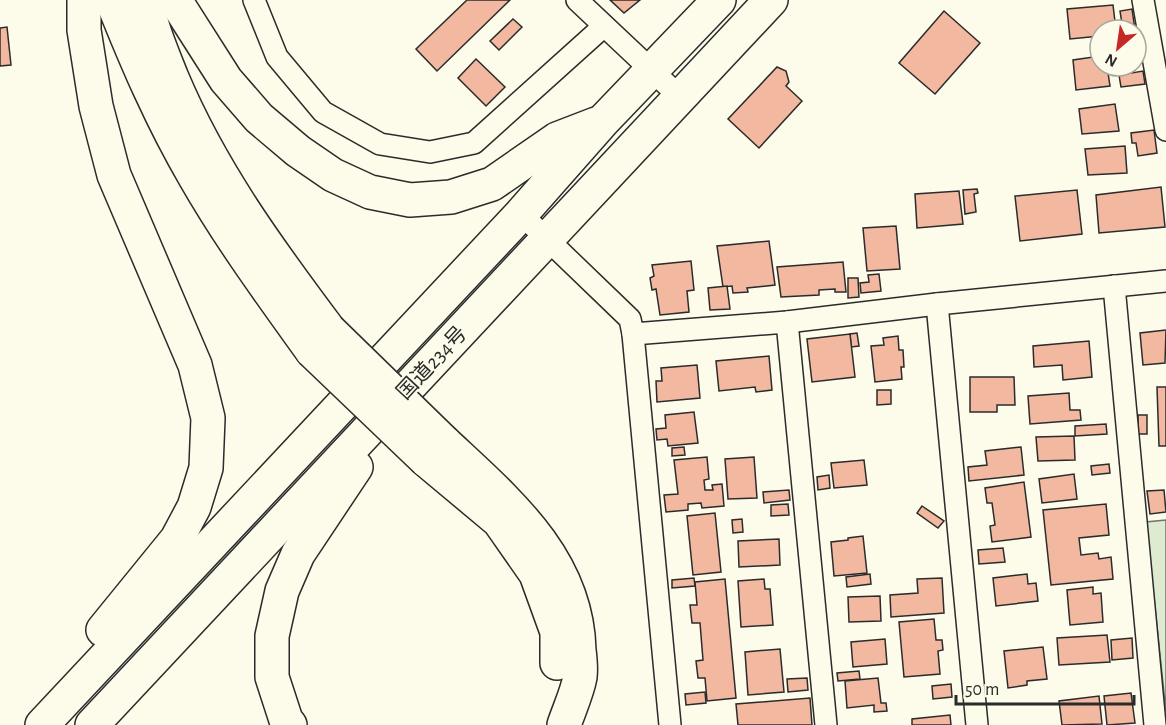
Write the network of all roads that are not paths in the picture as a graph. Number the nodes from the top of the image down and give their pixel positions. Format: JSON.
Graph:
{"nodes":[{"id":1,"x":84,"y":0,"type":"edge"},
{"id":2,"x":112,"y":0,"type":"edge"},
{"id":3,"x":146,"y":0,"type":"edge"},
{"id":4,"x":175,"y":0,"type":"edge"},
{"id":5,"x":254,"y":0,"type":"edge"},
{"id":6,"x":577,"y":0,"type":"edge"},
{"id":7,"x":719,"y":0,"type":"edge"},
{"id":8,"x":771,"y":0,"type":"edge"},
{"id":9,"x":1143,"y":0,"type":"edge"},
{"id":10,"x":604,"y":26,"type":"junction"},
{"id":11,"x":652,"y":71,"type":"junction"},
{"id":12,"x":681,"y":98,"type":"junction"},
{"id":13,"x":603,"y":121,"type":"junction"},
{"id":14,"x":1166,"y":130,"type":"edge"},
{"id":15,"x":521,"y":214,"type":"junction"},
{"id":16,"x":546,"y":239,"type":"junction"},
{"id":17,"x":1166,"y":281,"type":"edge"},
{"id":18,"x":1114,"y":286,"type":"junction"},
{"id":19,"x":937,"y":304,"type":"junction"},
{"id":20,"x":787,"y":322,"type":"junction"},
{"id":21,"x":633,"y":334,"type":"junction"},
{"id":22,"x":320,"y":341,"type":"junction"},
{"id":23,"x":391,"y":406,"type":"junction"},
{"id":24,"x":435,"y":451,"type":"junction"},
{"id":25,"x":37,"y":725,"type":"edge"},
{"id":26,"x":42,"y":725,"type":"edge"},
{"id":27,"x":92,"y":725,"type":"edge"},
{"id":28,"x":290,"y":725,"type":"edge"},
{"id":29,"x":542,"y":725,"type":"edge"},
{"id":30,"x":564,"y":725,"type":"edge"},
{"id":31,"x":670,"y":725,"type":"edge"},
{"id":32,"x":826,"y":725,"type":"edge"},
{"id":33,"x":977,"y":725,"type":"edge"},
{"id":34,"x":1155,"y":725,"type":"edge"}],
"edges":[{"from":1,"to":25,"type":"highway"},
{"from":2,"to":22,"type":"highway"},
{"from":3,"to":22,"type":"highway"},
{"from":4,"to":13,"type":"highway"},
{"from":5,"to":10,"type":"street"},
{"from":6,"to":10,"type":"street"},
{"from":7,"to":11,"type":"highway","name":"国道234号"},
{"from":8,"to":12,"type":"highway","name":"国道234号"},
{"from":9,"to":14,"type":"street"},
{"from":10,"to":11,"type":"street"},
{"from":11,"to":12,"type":"street"},
{"from":11,"to":13,"type":"highway","name":"国道234号"},
{"from":12,"to":16,"type":"highway","name":"国道234号"},
{"from":13,"to":15,"type":"highway","name":"国道234号"},
{"from":15,"to":16,"type":"street"},
{"from":15,"to":26,"type":"highway","name":"国道234号"},
{"from":16,"to":21,"type":"street"},
{"from":16,"to":23,"type":"highway","name":"国道234号"},
{"from":17,"to":18,"type":"street"},
{"from":18,"to":19,"type":"street"},
{"from":18,"to":34,"type":"street"},
{"from":19,"to":20,"type":"street"},
{"from":19,"to":33,"type":"street"},
{"from":20,"to":21,"type":"street"},
{"from":20,"to":32,"type":"street"},
{"from":21,"to":31,"type":"street"},
{"from":22,"to":24,"type":"highway","bridge":true},
{"from":23,"to":27,"type":"highway","name":"国道234号"},
{"from":23,"to":28,"type":"highway"},
{"from":24,"to":29,"type":"highway"},
{"from":24,"to":30,"type":"highway"}]}
